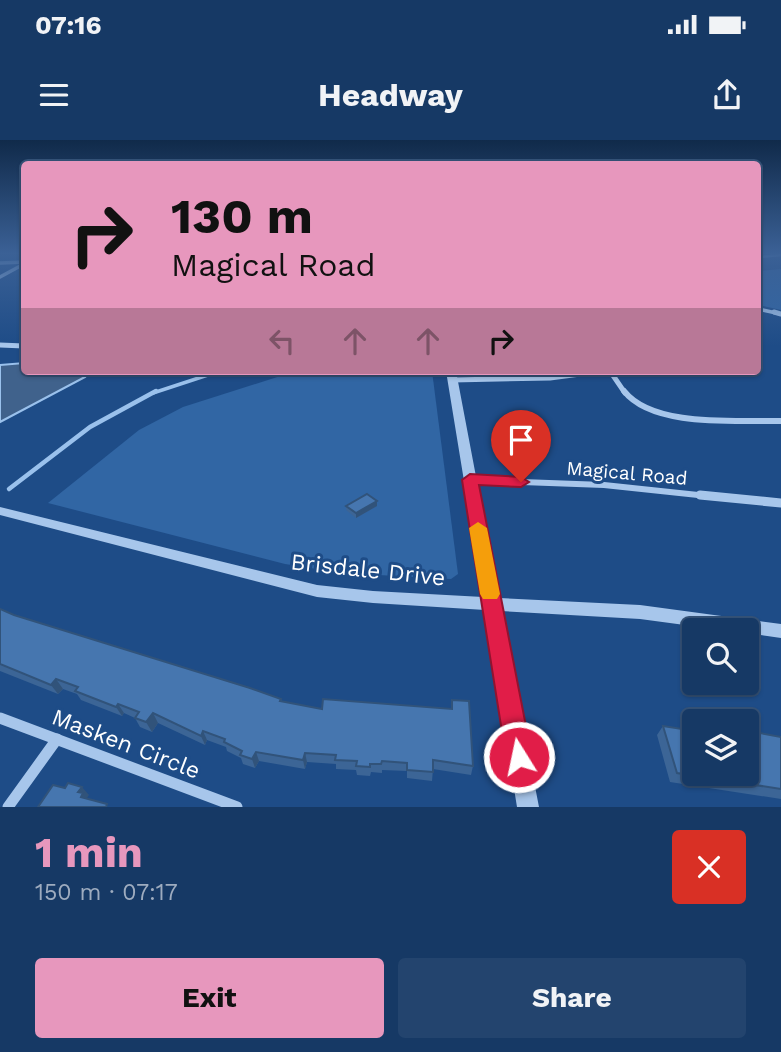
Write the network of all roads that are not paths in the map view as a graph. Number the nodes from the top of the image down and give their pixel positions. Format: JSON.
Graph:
{"nodes":[{"id":1,"x":761,"y":310,"type":"edge"},
{"id":2,"x":781,"y":314,"type":"edge"},
{"id":3,"x":0,"y":345,"type":"edge"},
{"id":4,"x":21,"y":346,"type":"edge"},
{"id":5,"x":451,"y":375,"type":"edge"},
{"id":6,"x":573,"y":375,"type":"edge"},
{"id":7,"x":613,"y":375,"type":"edge"},
{"id":8,"x":781,"y":421,"type":"edge"},
{"id":9,"x":470,"y":480,"type":"junction"},
{"id":10,"x":781,"y":503,"type":"edge"},
{"id":11,"x":0,"y":511,"type":"edge"},
{"id":12,"x":492,"y":604,"type":"junction"},
{"id":13,"x":781,"y":631,"type":"edge"},
{"id":14,"x":0,"y":718,"type":"edge"},
{"id":15,"x":57,"y":739,"type":"junction"},
{"id":16,"x":8,"y":807,"type":"edge"},
{"id":17,"x":237,"y":807,"type":"edge"},
{"id":18,"x":528,"y":807,"type":"edge"}],
"edges":[{"from":1,"to":2,"type":"street"},
{"from":3,"to":4,"type":"street"},
{"from":5,"to":6,"type":"street"},
{"from":5,"to":9,"type":"street"},
{"from":7,"to":8,"type":"street"},
{"from":9,"to":10,"type":"street","name":"Magical Road"},
{"from":9,"to":12,"type":"street"},
{"from":11,"to":12,"type":"street","name":"Brisdale Drive"},
{"from":12,"to":13,"type":"street","name":"Brisdale Drive"},
{"from":12,"to":18,"type":"street"},
{"from":14,"to":15,"type":"street","name":"Masken Circle"},
{"from":15,"to":16,"type":"street"},
{"from":15,"to":17,"type":"street","name":"Masken Circle"}]}
